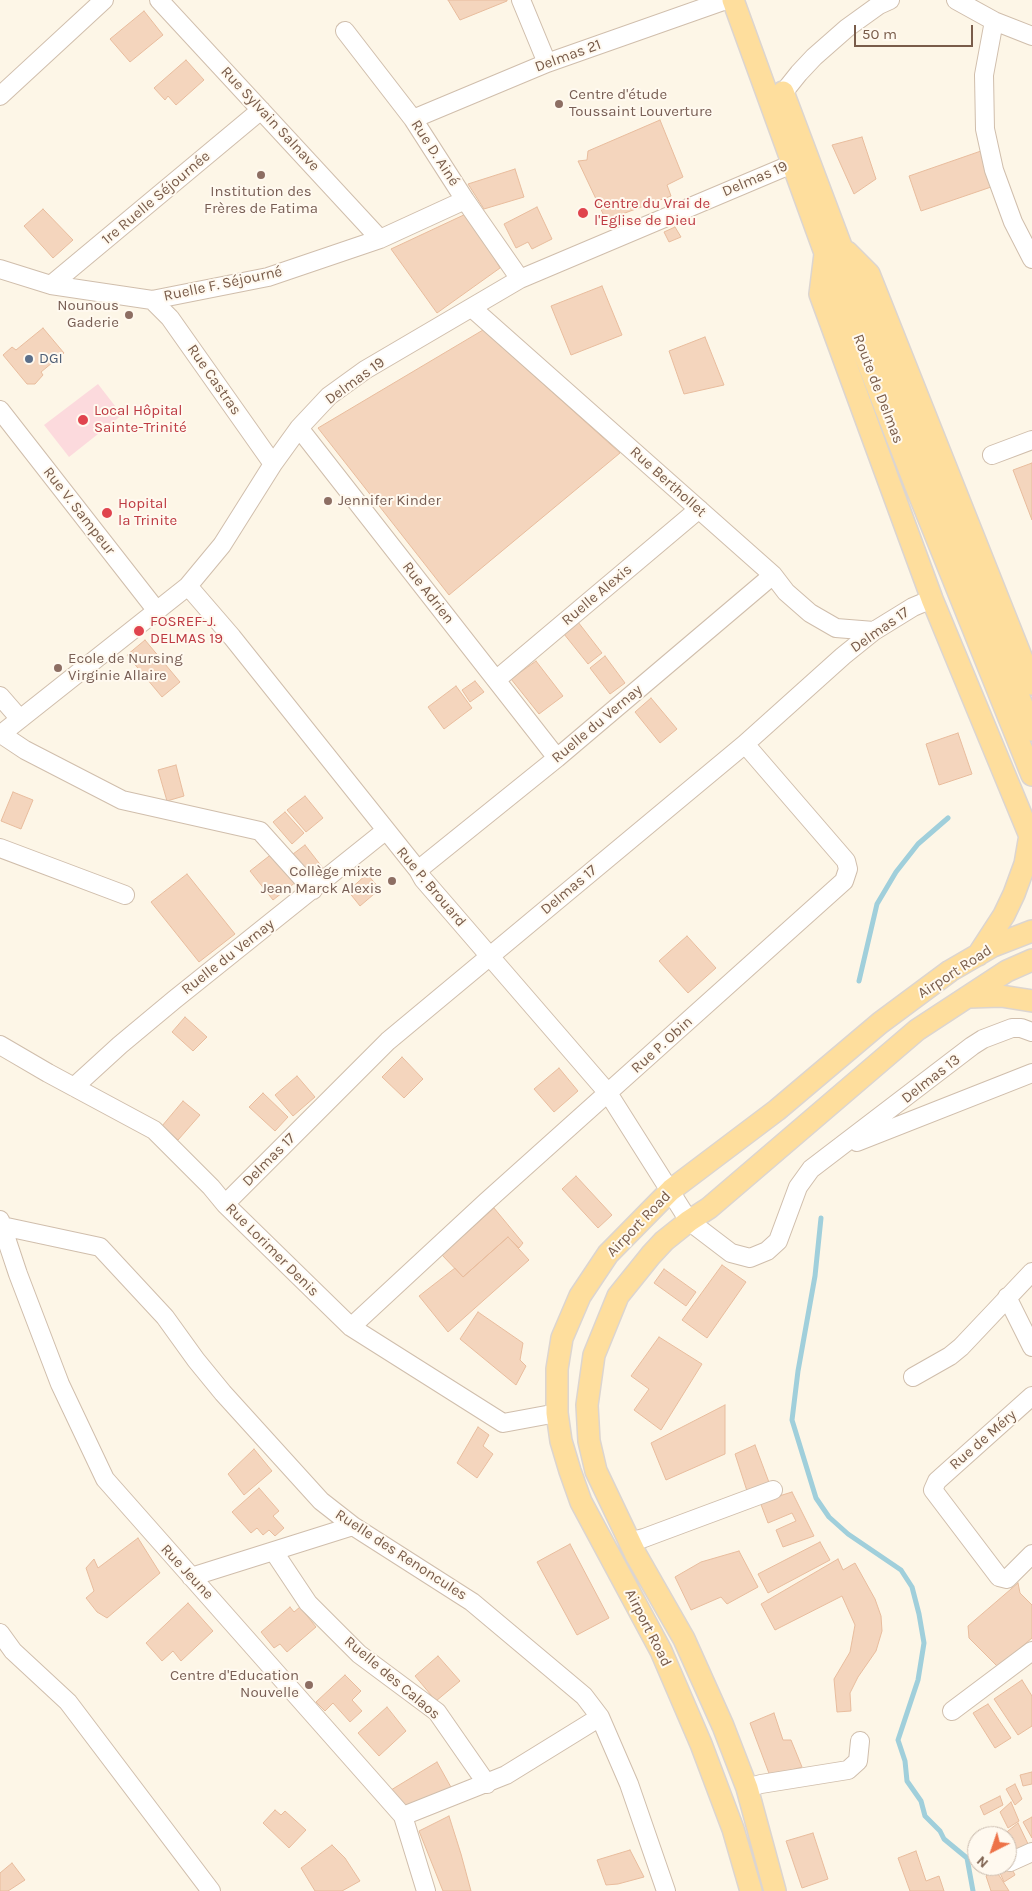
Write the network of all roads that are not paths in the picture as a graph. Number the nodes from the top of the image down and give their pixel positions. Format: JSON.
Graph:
{"nodes":[{"id":1,"x":104,"y":0,"type":"edge"},
{"id":2,"x":159,"y":0,"type":"edge"},
{"id":3,"x":521,"y":0,"type":"edge"},
{"id":4,"x":726,"y":0,"type":"edge"},
{"id":5,"x":734,"y":0,"type":"edge"},
{"id":6,"x":748,"y":0,"type":"edge"},
{"id":7,"x":890,"y":0,"type":"edge"},
{"id":8,"x":956,"y":0,"type":"edge"},
{"id":9,"x":994,"y":21,"type":"junction"},
{"id":10,"x":345,"y":31,"type":"dead end"},
{"id":11,"x":1032,"y":36,"type":"edge"},
{"id":12,"x":546,"y":63,"type":"junction"},
{"id":13,"x":0,"y":96,"type":"edge"},
{"id":14,"x":777,"y":97,"type":"junction"},
{"id":15,"x":261,"y":110,"type":"junction"},
{"id":16,"x":413,"y":119,"type":"junction"},
{"id":17,"x":800,"y":160,"type":"junction"},
{"id":18,"x":465,"y":200,"type":"junction"},
{"id":19,"x":380,"y":239,"type":"junction"},
{"id":20,"x":833,"y":250,"type":"junction"},
{"id":21,"x":1032,"y":259,"type":"edge"},
{"id":22,"x":0,"y":270,"type":"edge"},
{"id":23,"x":520,"y":278,"type":"junction"},
{"id":24,"x":51,"y":285,"type":"junction"},
{"id":25,"x":152,"y":300,"type":"junction"},
{"id":26,"x":472,"y":308,"type":"junction"},
{"id":27,"x":0,"y":410,"type":"edge"},
{"id":28,"x":299,"y":428,"type":"junction"},
{"id":29,"x":1032,"y":440,"type":"edge"},
{"id":30,"x":992,"y":455,"type":"dead end"},
{"id":31,"x":273,"y":464,"type":"junction"},
{"id":32,"x":699,"y":509,"type":"junction"},
{"id":33,"x":999,"y":564,"type":"dead end"},
{"id":34,"x":773,"y":574,"type":"junction"},
{"id":35,"x":963,"y":583,"type":"junction"},
{"id":36,"x":188,"y":586,"type":"junction"},
{"id":37,"x":932,"y":599,"type":"junction"},
{"id":38,"x":157,"y":611,"type":"junction"},
{"id":39,"x":1010,"y":629,"type":"junction"},
{"id":40,"x":874,"y":631,"type":"junction"},
{"id":41,"x":496,"y":680,"type":"junction"},
{"id":42,"x":1032,"y":684,"type":"edge"},
{"id":43,"x":0,"y":696,"type":"edge"},
{"id":44,"x":20,"y":719,"type":"junction"},
{"id":45,"x":1032,"y":730,"type":"edge"},
{"id":46,"x":1,"y":735,"type":"edge"},
{"id":47,"x":745,"y":744,"type":"junction"},
{"id":48,"x":557,"y":758,"type":"junction"},
{"id":49,"x":1032,"y":775,"type":"edge"},
{"id":50,"x":386,"y":832,"type":"junction"},
{"id":51,"x":1031,"y":838,"type":"edge"},
{"id":52,"x":0,"y":848,"type":"edge"},
{"id":53,"x":418,"y":870,"type":"junction"},
{"id":54,"x":313,"y":890,"type":"junction"},
{"id":55,"x":126,"y":894,"type":"dead end"},
{"id":56,"x":1032,"y":931,"type":"edge"},
{"id":57,"x":978,"y":955,"type":"junction"},
{"id":58,"x":489,"y":956,"type":"junction"},
{"id":59,"x":1032,"y":960,"type":"edge"},
{"id":60,"x":969,"y":997,"type":"junction"},
{"id":61,"x":1032,"y":1001,"type":"edge"},
{"id":62,"x":1032,"y":1032,"type":"edge"},
{"id":63,"x":0,"y":1045,"type":"edge"},
{"id":64,"x":1032,"y":1073,"type":"edge"},
{"id":65,"x":74,"y":1087,"type":"junction"},
{"id":66,"x":608,"y":1093,"type":"junction"},
{"id":67,"x":838,"y":1150,"type":"junction"},
{"id":68,"x":671,"y":1190,"type":"junction"},
{"id":69,"x":225,"y":1204,"type":"junction"},
{"id":70,"x":689,"y":1221,"type":"junction"},
{"id":71,"x":1,"y":1223,"type":"edge"},
{"id":72,"x":1032,"y":1272,"type":"edge"},
{"id":73,"x":1007,"y":1297,"type":"junction"},
{"id":74,"x":351,"y":1327,"type":"junction"},
{"id":75,"x":1032,"y":1347,"type":"edge"},
{"id":76,"x":913,"y":1377,"type":"dead end"},
{"id":77,"x":1032,"y":1396,"type":"edge"},
{"id":78,"x":556,"y":1413,"type":"junction"},
{"id":79,"x":773,"y":1490,"type":"dead end"},
{"id":80,"x":353,"y":1526,"type":"junction"},
{"id":81,"x":629,"y":1542,"type":"junction"},
{"id":82,"x":274,"y":1552,"type":"junction"},
{"id":83,"x":1032,"y":1554,"type":"edge"},
{"id":84,"x":191,"y":1577,"type":"junction"},
{"id":85,"x":0,"y":1633,"type":"edge"},
{"id":86,"x":1032,"y":1652,"type":"edge"},
{"id":87,"x":952,"y":1711,"type":"dead end"},
{"id":88,"x":600,"y":1717,"type":"junction"},
{"id":89,"x":860,"y":1741,"type":"dead end"},
{"id":90,"x":487,"y":1784,"type":"junction"},
{"id":91,"x":746,"y":1788,"type":"junction"},
{"id":92,"x":403,"y":1816,"type":"junction"},
{"id":93,"x":1032,"y":1852,"type":"edge"},
{"id":94,"x":1017,"y":1859,"type":"edge"},
{"id":95,"x":211,"y":1891,"type":"edge"},
{"id":96,"x":426,"y":1891,"type":"edge"},
{"id":97,"x":666,"y":1891,"type":"edge"},
{"id":98,"x":751,"y":1891,"type":"edge"},
{"id":99,"x":775,"y":1891,"type":"edge"}],
"edges":[{"from":1,"to":13,"type":"street"},
{"from":2,"to":15,"type":"street","name":"Rue Sylvain Salnave"},
{"from":3,"to":12,"type":"street"},
{"from":4,"to":12,"type":"street","name":"Delmas 21"},
{"from":5,"to":14,"type":"main road","name":"Route de Delmas"},
{"from":6,"to":14,"type":"main road","name":"Route de Delmas"},
{"from":7,"to":14,"type":"street"},
{"from":8,"to":9,"type":"street"},
{"from":9,"to":11,"type":"street"},
{"from":9,"to":21,"type":"street"},
{"from":10,"to":16,"type":"street","name":"Rue D. Ainé"},
{"from":12,"to":16,"type":"street","name":"Delmas 21"},
{"from":14,"to":17,"type":"main road","name":"Route de Delmas"},
{"from":15,"to":19,"type":"street","name":"Rue Sylvain Salnave"},
{"from":15,"to":24,"type":"street","name":"1re Ruelle Séjournée"},
{"from":16,"to":18,"type":"street","name":"Rue D. Ainé"},
{"from":17,"to":20,"type":"main road","name":"Route de Delmas"},
{"from":17,"to":23,"type":"street","name":"Delmas 19"},
{"from":18,"to":19,"type":"street","name":"Ruelle F. Séjourné"},
{"from":18,"to":23,"type":"street","name":"Rue D. Ainé"},
{"from":19,"to":25,"type":"street","name":"Ruelle F. Séjourné"},
{"from":20,"to":35,"type":"main road","name":"Route de Delmas"},
{"from":20,"to":37,"type":"main road"},
{"from":20,"to":39,"type":"main road"},
{"from":22,"to":24,"type":"street","name":"Ruelle F. Séjourné"},
{"from":23,"to":26,"type":"street","name":"Delmas 19"},
{"from":24,"to":25,"type":"street","name":"Ruelle F. Séjourné"},
{"from":25,"to":31,"type":"street","name":"Rue Castras"},
{"from":26,"to":28,"type":"street","name":"Delmas 19"},
{"from":26,"to":32,"type":"street","name":"Rue Berthollet"},
{"from":27,"to":38,"type":"street","name":"Rue V. Sampeur"},
{"from":28,"to":31,"type":"street","name":"Delmas 19"},
{"from":28,"to":41,"type":"street","name":"Rue Adrien"},
{"from":29,"to":30,"type":"street"},
{"from":31,"to":36,"type":"street","name":"Delmas 19"},
{"from":32,"to":34,"type":"street","name":"Rue Berthollet"},
{"from":32,"to":41,"type":"street","name":"Ruelle Alexis"},
{"from":33,"to":39,"type":"street"},
{"from":34,"to":40,"type":"street","name":"Rue Berthollet"},
{"from":34,"to":48,"type":"street","name":"Ruelle du Vernay"},
{"from":35,"to":45,"type":"main road","name":"Route de Delmas"},
{"from":35,"to":49,"type":"main road","name":"Route de Delmas"},
{"from":36,"to":38,"type":"street","name":"Delmas 19"},
{"from":36,"to":50,"type":"street","name":"Rue P. Brouard"},
{"from":37,"to":40,"type":"street","name":"Delmas 17"},
{"from":37,"to":51,"type":"main road"},
{"from":38,"to":44,"type":"street","name":"Delmas 19"},
{"from":39,"to":42,"type":"main road"},
{"from":40,"to":47,"type":"street","name":"Delmas 17"},
{"from":41,"to":48,"type":"street","name":"Rue Adrien"},
{"from":43,"to":44,"type":"street"},
{"from":44,"to":46,"type":"street","name":"Delmas 19"},
{"from":46,"to":54,"type":"street"},
{"from":47,"to":58,"type":"street","name":"Delmas 17"},
{"from":47,"to":66,"type":"street","name":"Rue P. Obin"},
{"from":48,"to":53,"type":"street","name":"Ruelle du Vernay"},
{"from":50,"to":53,"type":"street","name":"Rue P. Brouard"},
{"from":50,"to":54,"type":"street","name":"Ruelle du Vernay"},
{"from":51,"to":57,"type":"main road"},
{"from":52,"to":55,"type":"street"},
{"from":53,"to":58,"type":"street","name":"Rue P. Brouard"},
{"from":54,"to":65,"type":"street","name":"Ruelle du Vernay"},
{"from":56,"to":57,"type":"main road","name":"Airport Road"},
{"from":57,"to":68,"type":"main road","name":"Airport Road"},
{"from":58,"to":66,"type":"street","name":"Rue P. Brouard"},
{"from":58,"to":69,"type":"street","name":"Delmas 17"},
{"from":59,"to":60,"type":"main road","name":"Airport Road"},
{"from":60,"to":61,"type":"main road"},
{"from":60,"to":70,"type":"main road","name":"Airport Road"},
{"from":62,"to":67,"type":"street","name":"Delmas 13"},
{"from":63,"to":65,"type":"street","name":"Rue Lorimer Denis"},
{"from":64,"to":67,"type":"street","name":"Delmas 13"},
{"from":65,"to":69,"type":"street","name":"Rue Lorimer Denis"},
{"from":66,"to":68,"type":"street","name":"Rue P. Brouard"},
{"from":66,"to":74,"type":"street","name":"Rue P. Obin"},
{"from":67,"to":70,"type":"street","name":"Delmas 13"},
{"from":68,"to":70,"type":"street","name":"Rue P. Brouard"},
{"from":68,"to":78,"type":"main road","name":"Airport Road"},
{"from":69,"to":74,"type":"street","name":"Rue Lorimer Denis"},
{"from":70,"to":81,"type":"main road","name":"Airport Road"},
{"from":71,"to":80,"type":"street","name":"Ruelle des Renoncules"},
{"from":71,"to":84,"type":"street","name":"Rue Jeune"},
{"from":72,"to":73,"type":"street"},
{"from":73,"to":75,"type":"street"},
{"from":73,"to":76,"type":"street"},
{"from":74,"to":78,"type":"street","name":"Rue Lorimer Denis"},
{"from":77,"to":83,"type":"street","name":"Rue de Méry"},
{"from":78,"to":98,"type":"main road","name":"Airport Road"},
{"from":79,"to":81,"type":"street"},
{"from":80,"to":82,"type":"street"},
{"from":80,"to":88,"type":"street","name":"Ruelle des Renoncules"},
{"from":81,"to":91,"type":"main road","name":"Airport Road"},
{"from":82,"to":84,"type":"street"},
{"from":82,"to":90,"type":"street","name":"Ruelle des Calaos"},
{"from":84,"to":92,"type":"street","name":"Rue Jeune"},
{"from":85,"to":95,"type":"street"},
{"from":86,"to":87,"type":"street"},
{"from":88,"to":90,"type":"street"},
{"from":88,"to":97,"type":"street","name":"Ruelle des Renoncules"},
{"from":89,"to":91,"type":"street"},
{"from":90,"to":92,"type":"street"},
{"from":91,"to":99,"type":"main road","name":"Airport Road"},
{"from":92,"to":96,"type":"street","name":"Rue Jeune"},
{"from":93,"to":94,"type":"street"}]}
